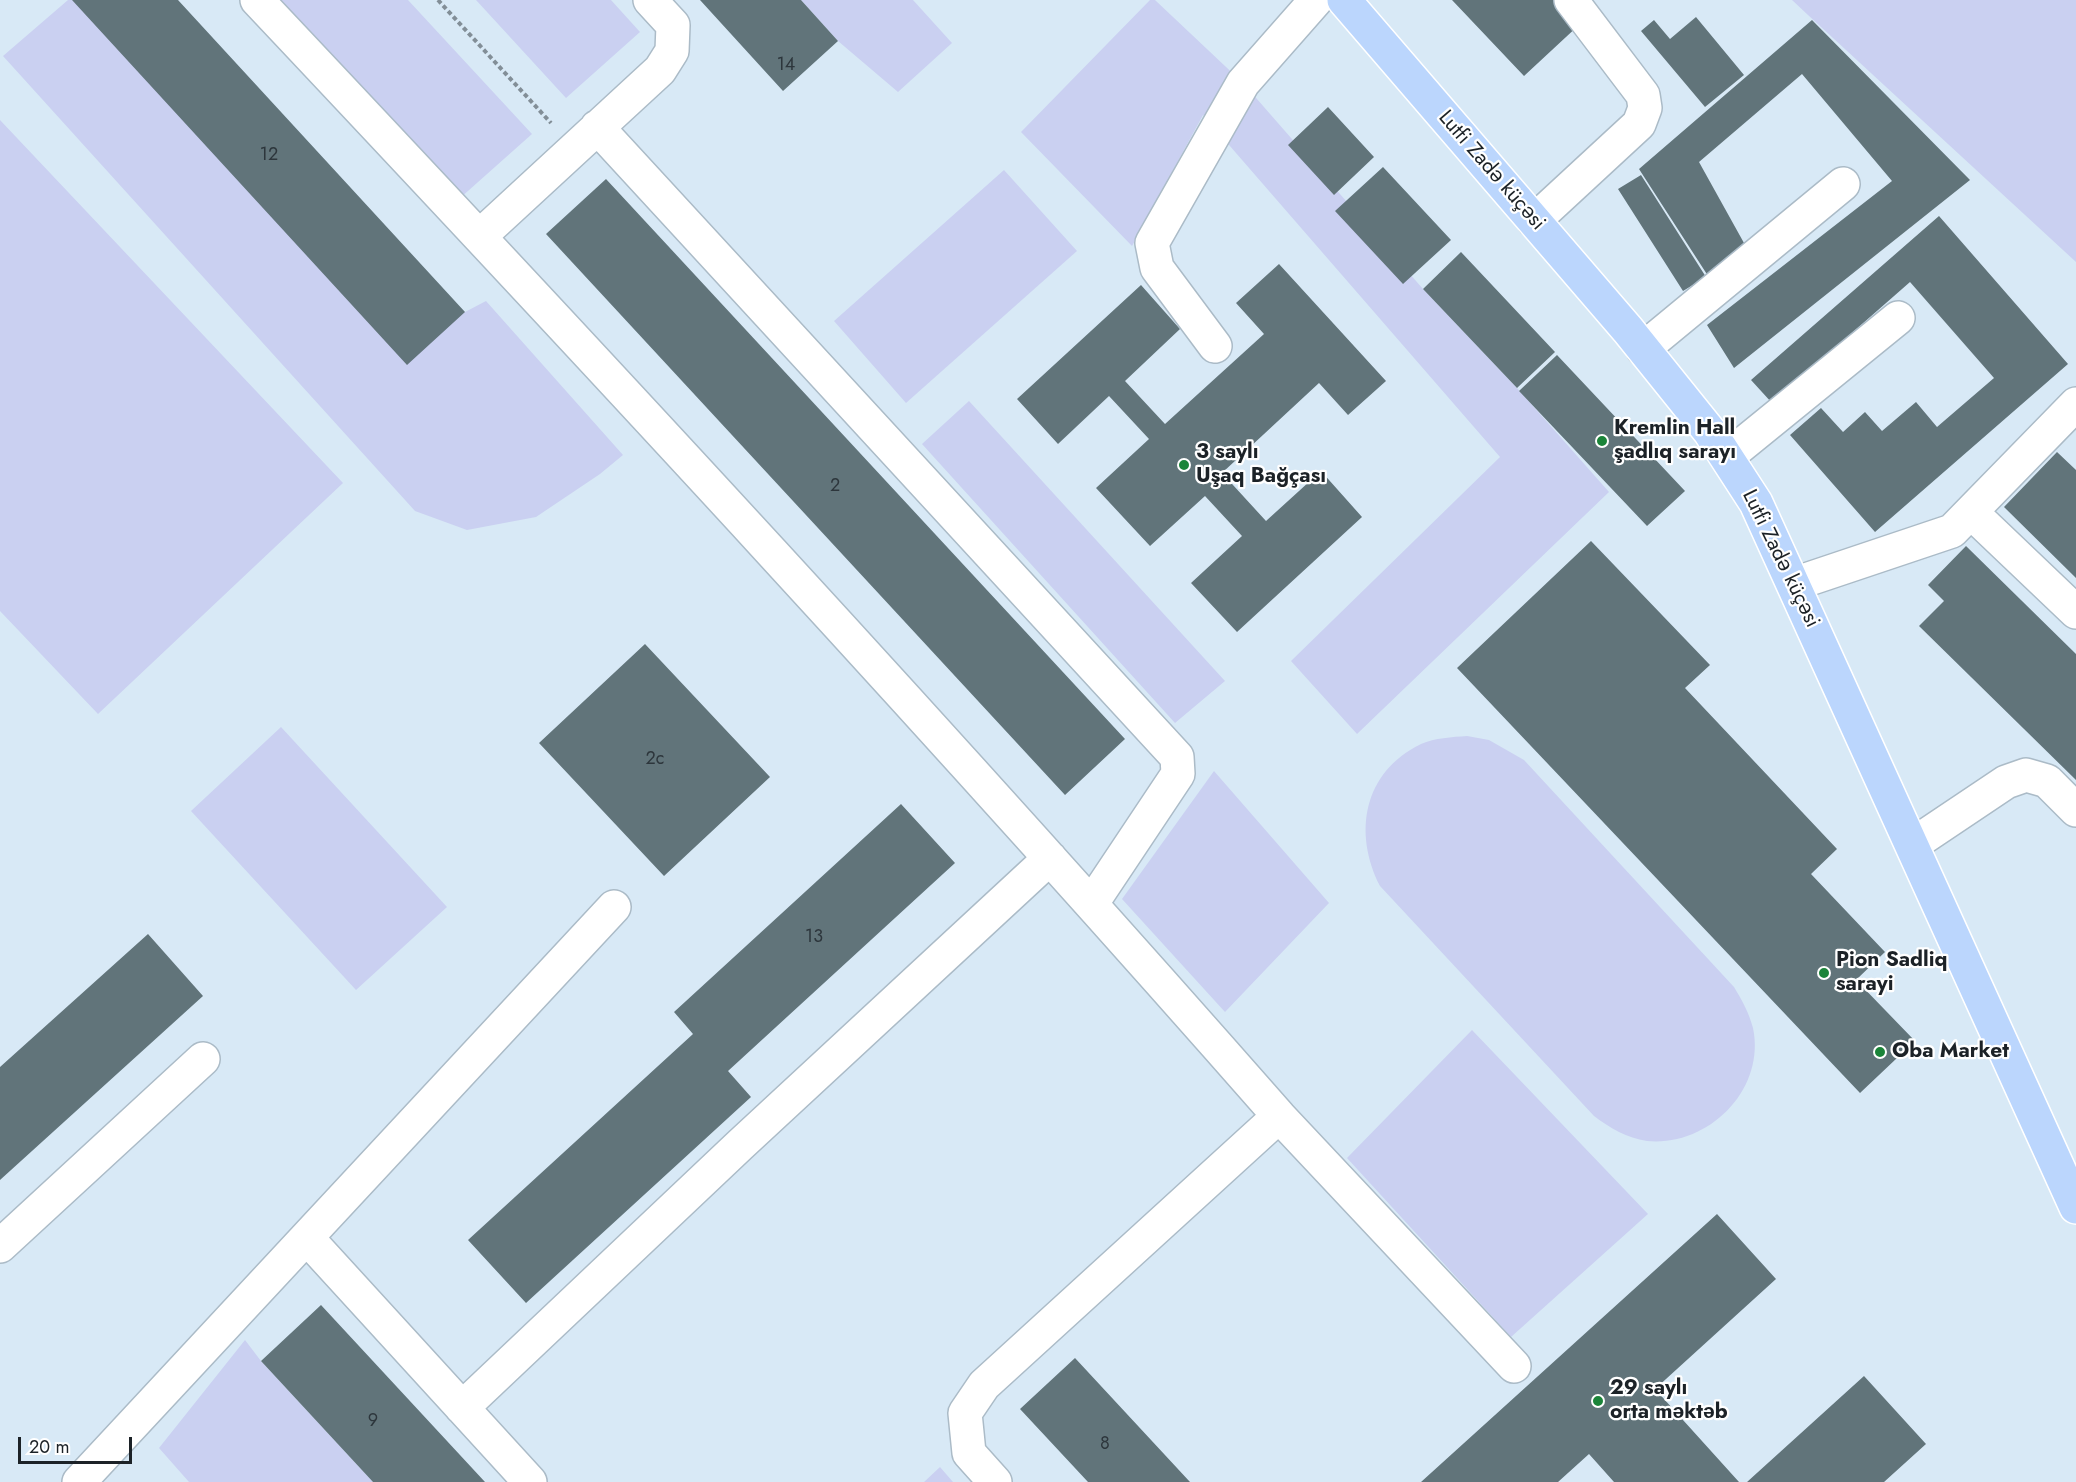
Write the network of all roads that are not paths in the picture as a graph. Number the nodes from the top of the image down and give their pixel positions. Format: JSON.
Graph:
{"nodes":[{"id":1,"x":257,"y":0,"type":"edge"},
{"id":2,"x":650,"y":0,"type":"edge"},
{"id":3,"x":1316,"y":0,"type":"edge"},
{"id":4,"x":1344,"y":0,"type":"edge"},
{"id":5,"x":1571,"y":0,"type":"edge"},
{"id":6,"x":586,"y":138,"type":"junction"},
{"id":7,"x":1843,"y":184,"type":"dead end"},
{"id":8,"x":1534,"y":220,"type":"junction"},
{"id":9,"x":480,"y":236,"type":"junction"},
{"id":10,"x":1898,"y":318,"type":"dead end"},
{"id":11,"x":1215,"y":346,"type":"dead end"},
{"id":12,"x":1643,"y":349,"type":"junction"},
{"id":13,"x":2073,"y":412,"type":"edge"},
{"id":14,"x":1726,"y":457,"type":"junction"},
{"id":15,"x":1971,"y":512,"type":"junction"},
{"id":16,"x":1794,"y":584,"type":"junction"},
{"id":17,"x":2076,"y":612,"type":"edge"},
{"id":18,"x":2076,"y":810,"type":"edge"},
{"id":19,"x":1912,"y":844,"type":"junction"},
{"id":20,"x":1050,"y":858,"type":"junction"},
{"id":21,"x":1092,"y":903,"type":"junction"},
{"id":22,"x":614,"y":907,"type":"dead end"},
{"id":23,"x":203,"y":1059,"type":"dead end"},
{"id":24,"x":1279,"y":1116,"type":"junction"},
{"id":25,"x":2075,"y":1204,"type":"edge"},
{"id":26,"x":307,"y":1238,"type":"junction"},
{"id":27,"x":0,"y":1246,"type":"edge"},
{"id":28,"x":1514,"y":1366,"type":"dead end"},
{"id":29,"x":462,"y":1408,"type":"junction"},
{"id":30,"x":79,"y":1482,"type":"edge"},
{"id":31,"x":530,"y":1482,"type":"edge"},
{"id":32,"x":995,"y":1482,"type":"edge"}],
"edges":[{"from":1,"to":9,"type":"street"},
{"from":2,"to":6,"type":"street"},
{"from":3,"to":11,"type":"street"},
{"from":4,"to":8,"type":"main road","name":"Lutfi Zadə küçəsi"},
{"from":5,"to":8,"type":"street"},
{"from":6,"to":9,"type":"street"},
{"from":6,"to":21,"type":"street"},
{"from":7,"to":12,"type":"street"},
{"from":8,"to":12,"type":"main road","name":"Lutfi Zadə küçəsi"},
{"from":9,"to":20,"type":"street"},
{"from":10,"to":14,"type":"street"},
{"from":12,"to":14,"type":"main road","name":"Lutfi Zadə küçəsi"},
{"from":13,"to":15,"type":"street"},
{"from":14,"to":16,"type":"main road","name":"Lutfi Zadə küçəsi"},
{"from":15,"to":16,"type":"street"},
{"from":15,"to":17,"type":"street"},
{"from":16,"to":19,"type":"main road","name":"Lutfi Zadə küçəsi"},
{"from":18,"to":19,"type":"street"},
{"from":19,"to":25,"type":"main road","name":"Lutfi Zadə küçəsi"},
{"from":20,"to":21,"type":"street"},
{"from":20,"to":29,"type":"street"},
{"from":21,"to":24,"type":"street"},
{"from":22,"to":26,"type":"street"},
{"from":23,"to":27,"type":"street"},
{"from":24,"to":28,"type":"street"},
{"from":24,"to":32,"type":"street"},
{"from":26,"to":29,"type":"street"},
{"from":26,"to":30,"type":"street"},
{"from":29,"to":31,"type":"street"}]}
